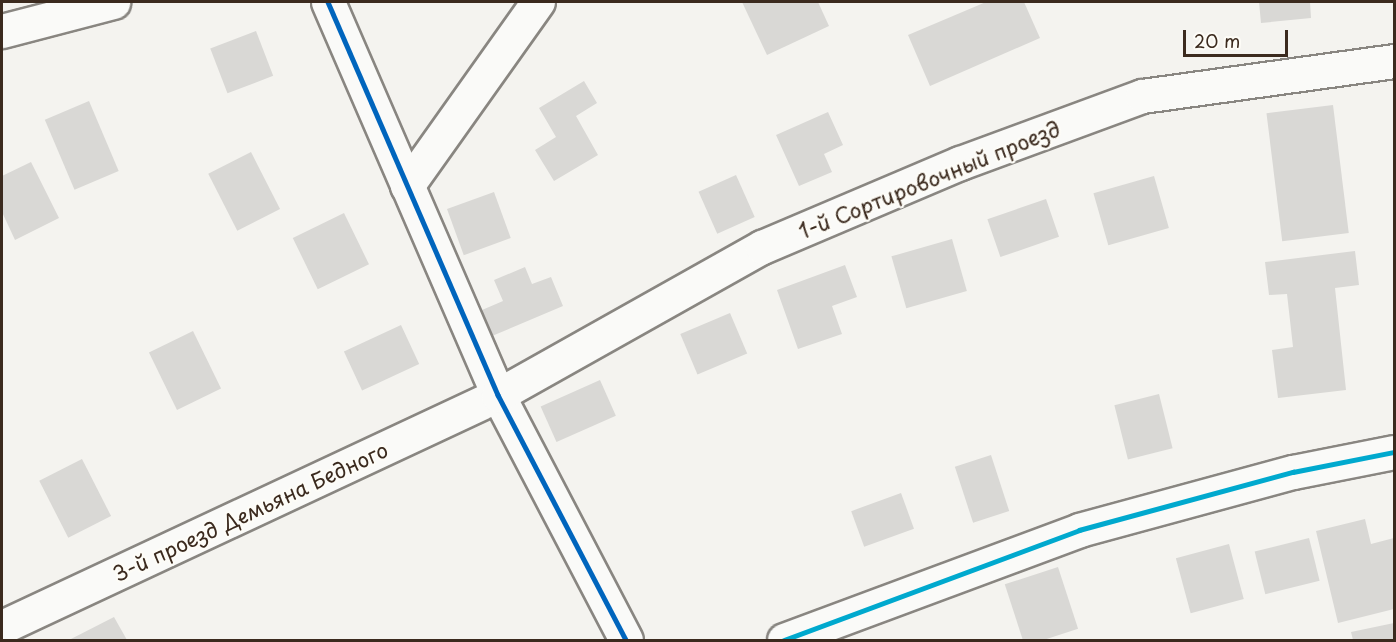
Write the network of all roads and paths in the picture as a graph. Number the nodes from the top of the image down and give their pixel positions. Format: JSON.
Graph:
{"nodes":[{"id":1,"x":113,"y":2,"type":"edge"},
{"id":2,"x":328,"y":2,"type":"edge"},
{"id":3,"x":538,"y":2,"type":"edge"},
{"id":4,"x":2,"y":31,"type":"edge"},
{"id":5,"x":1395,"y":61,"type":"edge"},
{"id":6,"x":407,"y":186,"type":"junction"},
{"id":7,"x":498,"y":395,"type":"junction"},
{"id":8,"x":1395,"y":452,"type":"edge"},
{"id":9,"x":2,"y":627,"type":"edge"},
{"id":10,"x":626,"y":640,"type":"edge"},
{"id":11,"x":784,"y":640,"type":"edge"}],
"edges":[{"from":1,"to":4,"type":"street"},
{"from":2,"to":6,"type":"street"},
{"from":3,"to":6,"type":"street"},
{"from":5,"to":7,"type":"street","name":"1-й Сортировочный проезд"},
{"from":6,"to":7,"type":"street"},
{"from":7,"to":9,"type":"street","name":"3-й проезд Демьяна Бедного"},
{"from":7,"to":10,"type":"street"},
{"from":8,"to":11,"type":"street"}]}
